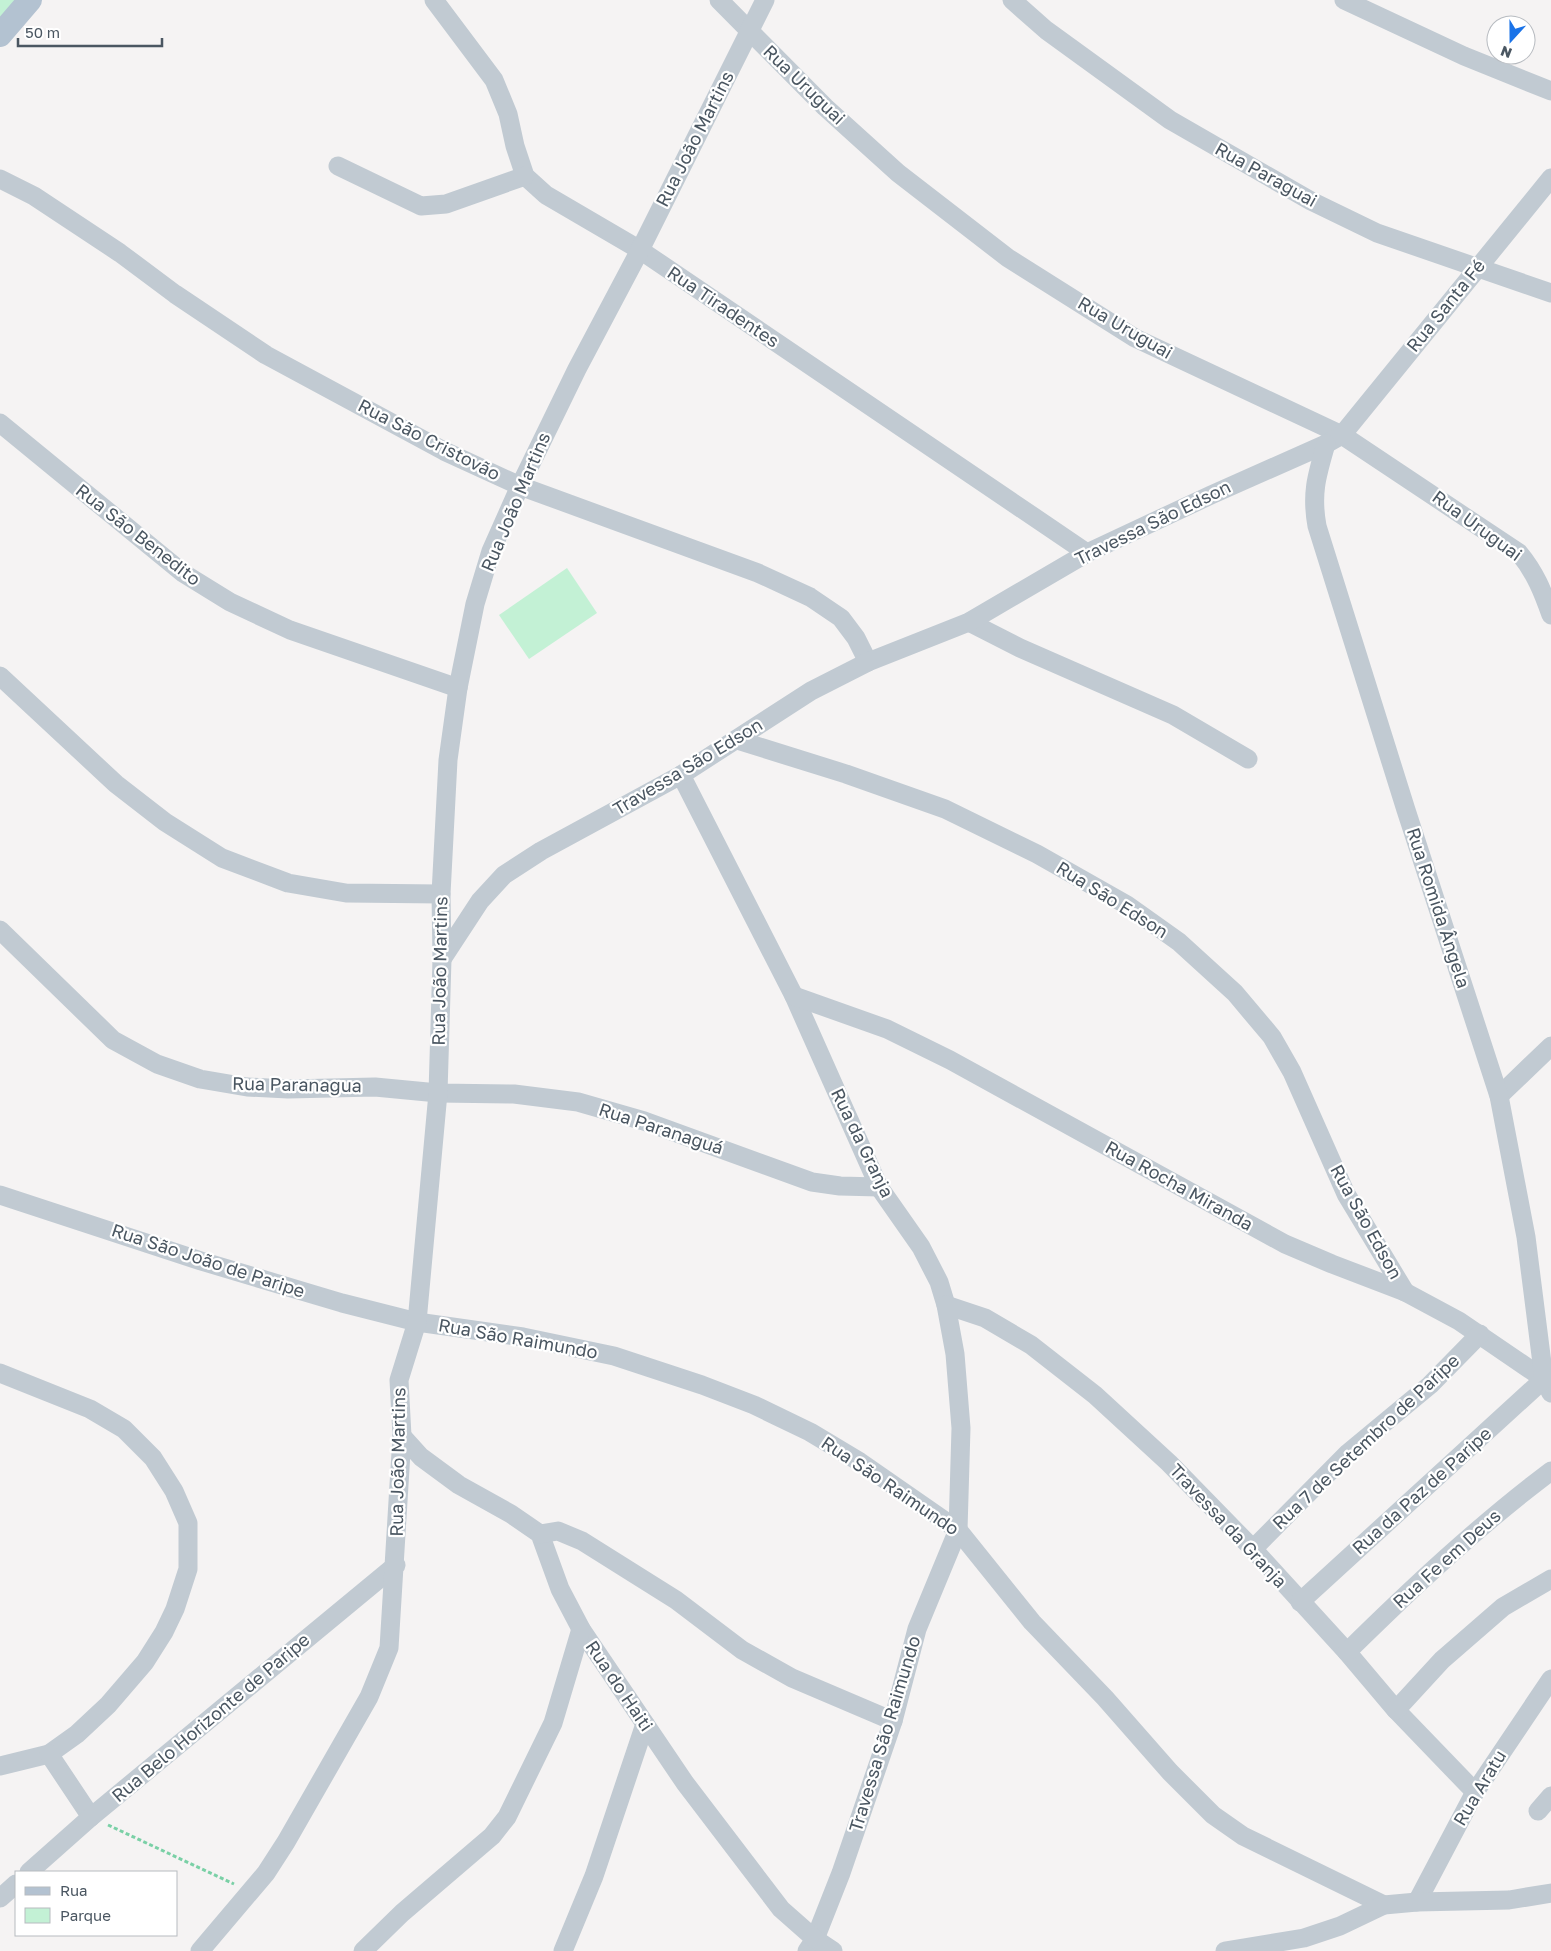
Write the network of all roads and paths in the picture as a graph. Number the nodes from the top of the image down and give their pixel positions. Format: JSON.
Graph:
{"nodes":[{"id":1,"x":30,"y":0,"type":"edge"},
{"id":2,"x":434,"y":0,"type":"edge"},
{"id":3,"x":719,"y":0,"type":"edge"},
{"id":4,"x":765,"y":0,"type":"edge"},
{"id":5,"x":1012,"y":0,"type":"edge"},
{"id":6,"x":1344,"y":0,"type":"edge"},
{"id":7,"x":749,"y":31,"type":"junction"},
{"id":8,"x":0,"y":35,"type":"edge"},
{"id":9,"x":1551,"y":91,"type":"edge"},
{"id":10,"x":338,"y":166,"type":"dead end"},
{"id":11,"x":525,"y":176,"type":"junction"},
{"id":12,"x":1551,"y":178,"type":"edge"},
{"id":13,"x":0,"y":179,"type":"edge"},
{"id":14,"x":640,"y":250,"type":"junction"},
{"id":15,"x":1476,"y":268,"type":"junction"},
{"id":16,"x":1551,"y":293,"type":"edge"},
{"id":17,"x":0,"y":424,"type":"edge"},
{"id":18,"x":1334,"y":440,"type":"junction"},
{"id":19,"x":520,"y":486,"type":"junction"},
{"id":20,"x":1087,"y":553,"type":"junction"},
{"id":21,"x":1551,"y":615,"type":"edge"},
{"id":22,"x":969,"y":622,"type":"junction"},
{"id":23,"x":868,"y":662,"type":"junction"},
{"id":24,"x":0,"y":676,"type":"edge"},
{"id":25,"x":458,"y":688,"type":"junction"},
{"id":26,"x":737,"y":740,"type":"junction"},
{"id":27,"x":1248,"y":759,"type":"dead end"},
{"id":28,"x":681,"y":775,"type":"junction"},
{"id":29,"x":441,"y":894,"type":"junction"},
{"id":30,"x":0,"y":930,"type":"edge"},
{"id":31,"x":442,"y":959,"type":"junction"},
{"id":32,"x":794,"y":996,"type":"junction"},
{"id":33,"x":1551,"y":1046,"type":"edge"},
{"id":34,"x":438,"y":1093,"type":"junction"},
{"id":35,"x":1499,"y":1096,"type":"junction"},
{"id":36,"x":879,"y":1187,"type":"junction"},
{"id":37,"x":0,"y":1195,"type":"edge"},
{"id":38,"x":1405,"y":1292,"type":"junction"},
{"id":39,"x":946,"y":1305,"type":"junction"},
{"id":40,"x":417,"y":1322,"type":"junction"},
{"id":41,"x":1480,"y":1334,"type":"junction"},
{"id":42,"x":0,"y":1373,"type":"edge"},
{"id":43,"x":1548,"y":1386,"type":"edge"},
{"id":44,"x":402,"y":1436,"type":"junction"},
{"id":45,"x":1551,"y":1471,"type":"edge"},
{"id":46,"x":958,"y":1530,"type":"junction"},
{"id":47,"x":540,"y":1534,"type":"junction"},
{"id":48,"x":1252,"y":1549,"type":"junction"},
{"id":49,"x":396,"y":1565,"type":"junction"},
{"id":50,"x":1551,"y":1579,"type":"edge"},
{"id":51,"x":1300,"y":1602,"type":"junction"},
{"id":52,"x":582,"y":1629,"type":"junction"},
{"id":53,"x":1346,"y":1652,"type":"junction"},
{"id":54,"x":1551,"y":1679,"type":"edge"},
{"id":55,"x":1396,"y":1710,"type":"junction"},
{"id":56,"x":893,"y":1721,"type":"junction"},
{"id":57,"x":645,"y":1724,"type":"junction"},
{"id":58,"x":49,"y":1754,"type":"junction"},
{"id":59,"x":0,"y":1766,"type":"edge"},
{"id":60,"x":1476,"y":1792,"type":"junction"},
{"id":61,"x":1551,"y":1796,"type":"edge"},
{"id":62,"x":1538,"y":1811,"type":"dead end"},
{"id":63,"x":91,"y":1818,"type":"junction"},
{"id":64,"x":30,"y":1871,"type":"edge"},
{"id":65,"x":15,"y":1885,"type":"edge"},
{"id":66,"x":250,"y":1891,"type":"junction"},
{"id":67,"x":1551,"y":1893,"type":"edge"},
{"id":68,"x":0,"y":1898,"type":"edge"},
{"id":69,"x":1417,"y":1902,"type":"junction"},
{"id":70,"x":1384,"y":1905,"type":"junction"},
{"id":71,"x":811,"y":1945,"type":"edge"},
{"id":72,"x":200,"y":1951,"type":"edge"},
{"id":73,"x":362,"y":1951,"type":"edge"},
{"id":74,"x":563,"y":1951,"type":"edge"},
{"id":75,"x":833,"y":1951,"type":"edge"},
{"id":76,"x":1225,"y":1951,"type":"edge"}],
"edges":[{"from":1,"to":8,"type":"main road"},
{"from":2,"to":11,"type":"street","name":"Rua Tiradentes"},
{"from":3,"to":7,"type":"street","name":"Rua Uruguai"},
{"from":4,"to":7,"type":"street","name":"Rua João Martins"},
{"from":5,"to":15,"type":"street","name":"Rua Paraguai"},
{"from":6,"to":9,"type":"street"},
{"from":7,"to":14,"type":"street","name":"Rua João Martins"},
{"from":7,"to":18,"type":"street","name":"Rua Uruguai"},
{"from":10,"to":11,"type":"street"},
{"from":11,"to":14,"type":"street","name":"Rua Tiradentes"},
{"from":12,"to":15,"type":"street","name":"Rua Santa Fé"},
{"from":13,"to":19,"type":"street","name":"Rua São Cristovão"},
{"from":14,"to":19,"type":"street","name":"Rua João Martins"},
{"from":14,"to":20,"type":"street","name":"Rua Tiradentes"},
{"from":15,"to":16,"type":"street","name":"Rua Paraguai"},
{"from":15,"to":18,"type":"street","name":"Rua Santa Fé"},
{"from":17,"to":25,"type":"street","name":"Rua São Benedito"},
{"from":18,"to":20,"type":"street","name":"Travessa São Edson"},
{"from":18,"to":21,"type":"street","name":"Rua Uruguai"},
{"from":18,"to":35,"type":"street","name":"Rua Romida Ângela"},
{"from":19,"to":23,"type":"street","name":"Rua São Cristovão"},
{"from":19,"to":25,"type":"street","name":"Rua João Martins"},
{"from":20,"to":22,"type":"street","name":"Travessa São Edson"},
{"from":22,"to":23,"type":"street","name":"Travessa São Edson"},
{"from":22,"to":27,"type":"street"},
{"from":23,"to":26,"type":"street","name":"Travessa São Edson"},
{"from":24,"to":29,"type":"street"},
{"from":25,"to":29,"type":"street","name":"Rua João Martins"},
{"from":26,"to":28,"type":"street","name":"Travessa São Edson"},
{"from":26,"to":38,"type":"street","name":"Rua São Edson"},
{"from":28,"to":31,"type":"street","name":"Travessa São Edson"},
{"from":28,"to":32,"type":"street","name":"Rua da Granja"},
{"from":29,"to":31,"type":"street","name":"Rua João Martins"},
{"from":30,"to":34,"type":"street","name":"Rua Paranagua"},
{"from":31,"to":34,"type":"street","name":"Rua João Martins"},
{"from":32,"to":36,"type":"street","name":"Rua da Granja"},
{"from":32,"to":38,"type":"street","name":"Rua Rocha Miranda"},
{"from":33,"to":35,"type":"street"},
{"from":34,"to":36,"type":"street","name":"Rua Paranaguá"},
{"from":34,"to":40,"type":"street","name":"Rua João Martins"},
{"from":35,"to":43,"type":"street","name":"Rua Romida Ângela"},
{"from":36,"to":39,"type":"street","name":"Rua da Granja"},
{"from":37,"to":40,"type":"street","name":"Rua São João de Paripe"},
{"from":38,"to":41,"type":"street","name":"Rua Rocha Miranda"},
{"from":39,"to":46,"type":"street","name":"Rua da Granja"},
{"from":39,"to":48,"type":"street","name":"Travessa da Granja"},
{"from":40,"to":44,"type":"street","name":"Rua João Martins"},
{"from":40,"to":46,"type":"street","name":"Rua São Raimundo"},
{"from":41,"to":43,"type":"street","name":"Rua Rocha Miranda"},
{"from":41,"to":48,"type":"street","name":"Rua 7 de Setembro de Paripe"},
{"from":42,"to":58,"type":"street"},
{"from":43,"to":51,"type":"street","name":"Rua da Paz de Paripe"},
{"from":44,"to":47,"type":"street"},
{"from":44,"to":49,"type":"street","name":"Rua João Martins"},
{"from":45,"to":53,"type":"street","name":"Rua Fe em Deus"},
{"from":46,"to":56,"type":"street","name":"Travessa São Raimundo"},
{"from":46,"to":70,"type":"street","name":"Rua São Raimundo"},
{"from":47,"to":52,"type":"street","name":"Rua do Haiti"},
{"from":47,"to":56,"type":"street"},
{"from":48,"to":51,"type":"street","name":"Travessa da Granja"},
{"from":49,"to":63,"type":"street","name":"Rua Belo Horizonte de Paripe"},
{"from":49,"to":66,"type":"street","name":"Rua João Martins"},
{"from":50,"to":55,"type":"street"},
{"from":51,"to":53,"type":"street","name":"Travessa da Granja"},
{"from":52,"to":57,"type":"street","name":"Rua do Haiti"},
{"from":52,"to":73,"type":"street"},
{"from":53,"to":55,"type":"street","name":"Travessa da Granja"},
{"from":54,"to":60,"type":"street","name":"Rua Aratu"},
{"from":55,"to":60,"type":"street","name":"Travessa da Granja"},
{"from":56,"to":71,"type":"street","name":"Travessa São Raimundo"},
{"from":57,"to":71,"type":"street","name":"Rua do Haiti"},
{"from":57,"to":74,"type":"street"},
{"from":58,"to":59,"type":"street"},
{"from":58,"to":63,"type":"street"},
{"from":60,"to":69,"type":"street","name":"Rua Aratu"},
{"from":61,"to":62,"type":"street"},
{"from":63,"to":64,"type":"street","name":"Rua Belo Horizonte de Paripe"},
{"from":63,"to":66,"type":"path"},
{"from":65,"to":68,"type":"street"},
{"from":66,"to":72,"type":"street","name":"Rua João Martins"},
{"from":67,"to":69,"type":"street"},
{"from":69,"to":70,"type":"street"},
{"from":70,"to":76,"type":"street"},
{"from":71,"to":75,"type":"street","name":"Rua do Haiti"}]}
